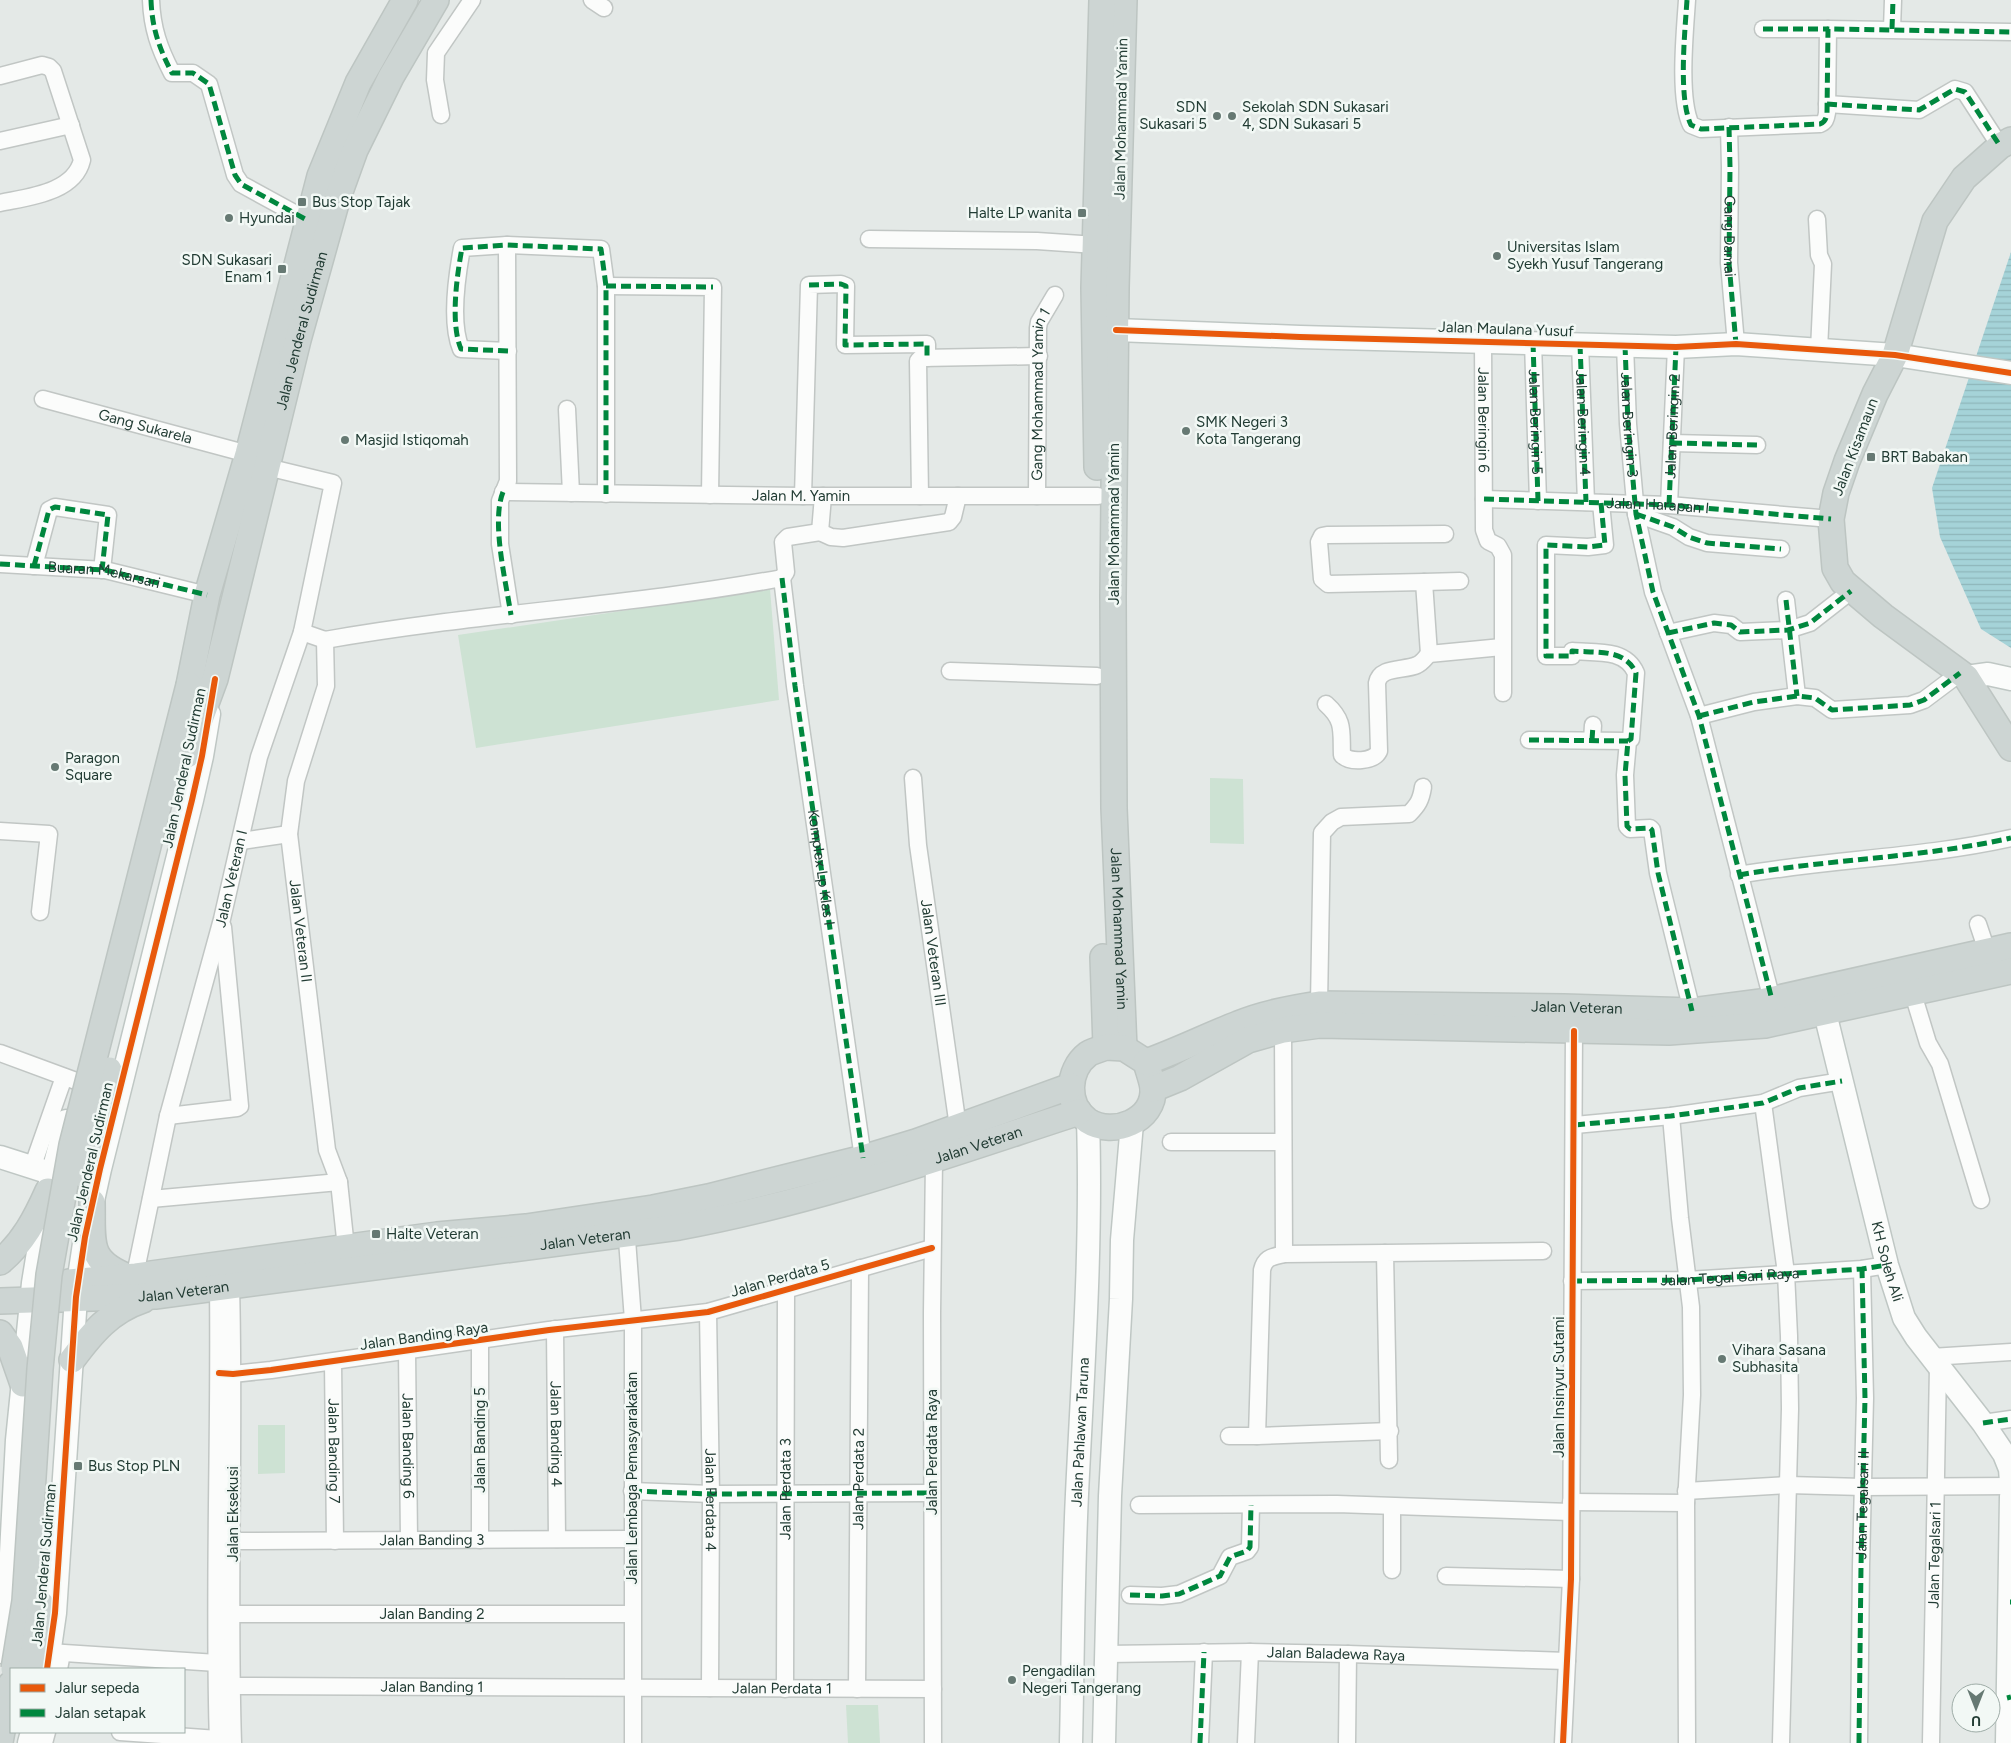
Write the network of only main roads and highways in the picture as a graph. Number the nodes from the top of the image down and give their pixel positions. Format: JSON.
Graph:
{"nodes":[{"id":1,"x":405,"y":0,"type":"edge"},
{"id":2,"x":1102,"y":0,"type":"edge"},
{"id":3,"x":1124,"y":0,"type":"edge"},
{"id":4,"x":432,"y":6,"type":"edge"},
{"id":5,"x":2006,"y":143,"type":"edge"},
{"id":6,"x":258,"y":460,"type":"junction"},
{"id":7,"x":202,"y":682,"type":"junction"},
{"id":8,"x":2011,"y":748,"type":"edge"},
{"id":9,"x":2011,"y":946,"type":"edge"},
{"id":10,"x":2011,"y":972,"type":"edge"},
{"id":11,"x":1429,"y":1016,"type":"junction"},
{"id":12,"x":1115,"y":1048,"type":"junction"},
{"id":13,"x":1146,"y":1062,"type":"junction"},
{"id":14,"x":1071,"y":1086,"type":"junction"},
{"id":15,"x":1153,"y":1089,"type":"junction"},
{"id":16,"x":1083,"y":1116,"type":"junction"},
{"id":17,"x":44,"y":1178,"type":"road end"},
{"id":18,"x":94,"y":1194,"type":"road end"},
{"id":19,"x":626,"y":1224,"type":"junction"},
{"id":20,"x":404,"y":1251,"type":"junction"},
{"id":21,"x":0,"y":1262,"type":"edge"},
{"id":22,"x":132,"y":1277,"type":"junction"},
{"id":23,"x":0,"y":1285,"type":"edge"},
{"id":24,"x":77,"y":1289,"type":"junction"},
{"id":25,"x":32,"y":1291,"type":"junction"},
{"id":26,"x":155,"y":1296,"type":"junction"},
{"id":27,"x":0,"y":1301,"type":"edge"},
{"id":28,"x":0,"y":1333,"type":"edge"},
{"id":29,"x":72,"y":1360,"type":"road end"},
{"id":30,"x":23,"y":1384,"type":"road end"},
{"id":31,"x":14,"y":1668,"type":"edge"},
{"id":32,"x":31,"y":1668,"type":"edge"},
{"id":33,"x":10,"y":1689,"type":"edge"},
{"id":34,"x":0,"y":1742,"type":"edge"}],
"edges":[{"from":1,"to":6,"type":"main road","name":"Jalan Jenderal Sudirman"},
{"from":2,"to":12,"type":"main road","name":"Jalan Mohammad Yamin"},
{"from":3,"to":12,"type":"main road","name":"Jalan Mohammad Yamin"},
{"from":4,"to":6,"type":"main road","name":"Jalan Jenderal Sudirman"},
{"from":5,"to":8,"type":"main road","name":"Jalan Kisamaun"},
{"from":6,"to":7,"type":"main road","name":"Jalan Jenderal Sudirman"},
{"from":6,"to":7,"type":"main road","name":"Jalan Jenderal Sudirman"},
{"from":7,"to":31,"type":"main road","name":"Jalan Jenderal Sudirman","bridge":true},
{"from":7,"to":32,"type":"main road","name":"Jalan Jenderal Sudirman","bridge":true},
{"from":9,"to":11,"type":"main road","name":"Jalan Veteran"},
{"from":10,"to":11,"type":"main road","name":"Jalan Veteran"},
{"from":11,"to":13,"type":"main road","name":"Jalan Veteran"},
{"from":11,"to":15,"type":"main road","name":"Jalan Veteran"},
{"from":12,"to":13,"type":"main road"},
{"from":12,"to":14,"type":"main road"},
{"from":13,"to":15,"type":"main road"},
{"from":14,"to":16,"type":"main road"},
{"from":14,"to":19,"type":"main road","name":"Jalan Veteran"},
{"from":15,"to":16,"type":"main road"},
{"from":16,"to":19,"type":"main road","name":"Jalan Veteran"},
{"from":17,"to":21,"type":"main road"},
{"from":18,"to":22,"type":"main road"},
{"from":19,"to":20,"type":"main road","name":"Jalan Veteran"},
{"from":20,"to":22,"type":"main road","name":"Jalan Veteran"},
{"from":20,"to":26,"type":"main road","name":"Jalan Veteran"},
{"from":22,"to":24,"type":"main road","name":"Jalan Veteran"},
{"from":23,"to":25,"type":"main road"},
{"from":24,"to":25,"type":"main road"},
{"from":24,"to":26,"type":"main road","name":"Jalan Veteran"},
{"from":25,"to":27,"type":"main road"},
{"from":26,"to":29,"type":"main road"},
{"from":28,"to":30,"type":"main road"},
{"from":33,"to":34,"type":"main road"}]}
